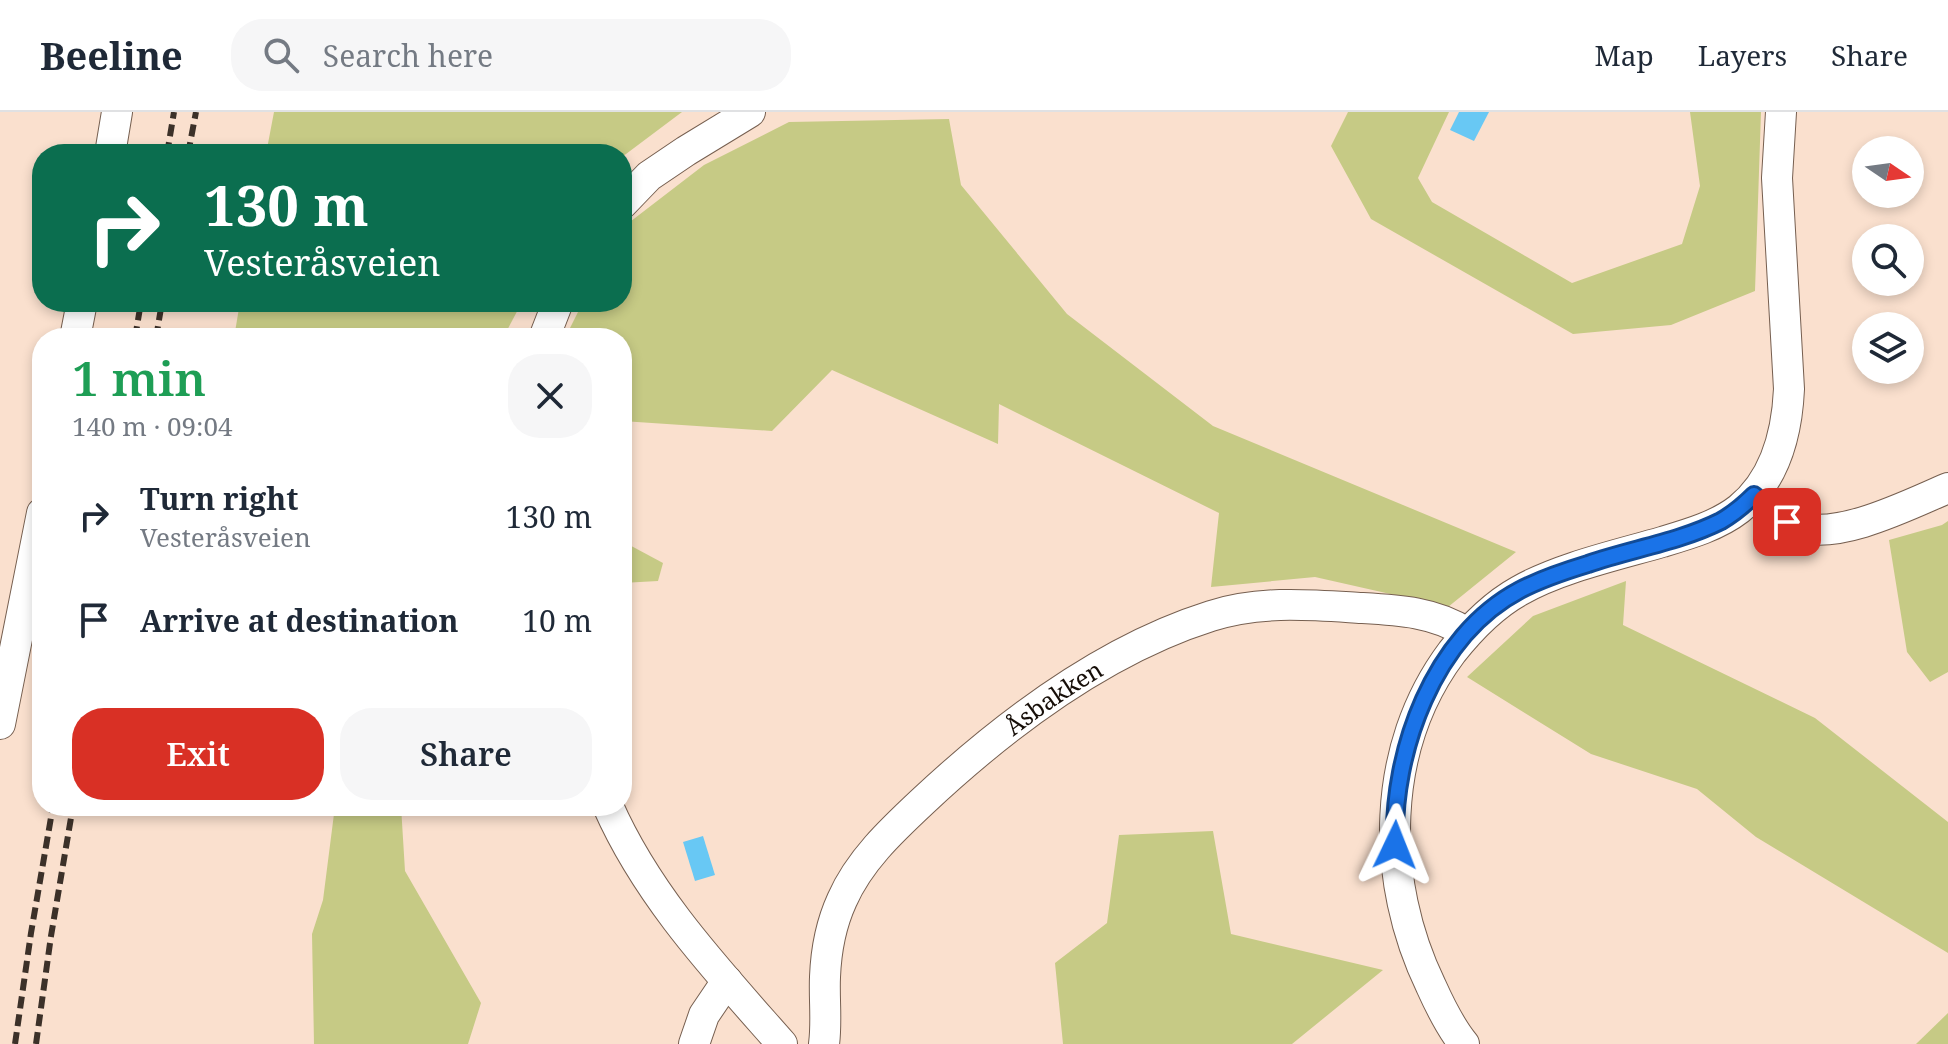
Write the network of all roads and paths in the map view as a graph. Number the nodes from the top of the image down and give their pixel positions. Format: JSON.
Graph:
{"nodes":[{"id":1,"x":117,"y":112,"type":"edge"},
{"id":2,"x":750,"y":112,"type":"edge"},
{"id":3,"x":1781,"y":112,"type":"edge"},
{"id":4,"x":112,"y":144,"type":"edge"},
{"id":5,"x":632,"y":194,"type":"edge"},
{"id":6,"x":1948,"y":488,"type":"edge"},
{"id":7,"x":1754,"y":495,"type":"junction"},
{"id":8,"x":32,"y":563,"type":"edge"},
{"id":9,"x":1467,"y":633,"type":"junction"},
{"id":10,"x":0,"y":724,"type":"edge"},
{"id":11,"x":613,"y":816,"type":"edge"},
{"id":12,"x":727,"y":981,"type":"junction"},
{"id":13,"x":694,"y":1044,"type":"edge"},
{"id":14,"x":782,"y":1044,"type":"edge"},
{"id":15,"x":824,"y":1044,"type":"edge"},
{"id":16,"x":1464,"y":1044,"type":"edge"}],
"edges":[{"from":1,"to":4,"type":"street"},
{"from":2,"to":5,"type":"street"},
{"from":3,"to":7,"type":"street"},
{"from":6,"to":7,"type":"street"},
{"from":7,"to":9,"type":"street"},
{"from":8,"to":10,"type":"street"},
{"from":9,"to":15,"type":"street","name":"Åsbakken"},
{"from":9,"to":16,"type":"street"},
{"from":11,"to":12,"type":"street"},
{"from":12,"to":13,"type":"street"},
{"from":12,"to":14,"type":"street"}]}
